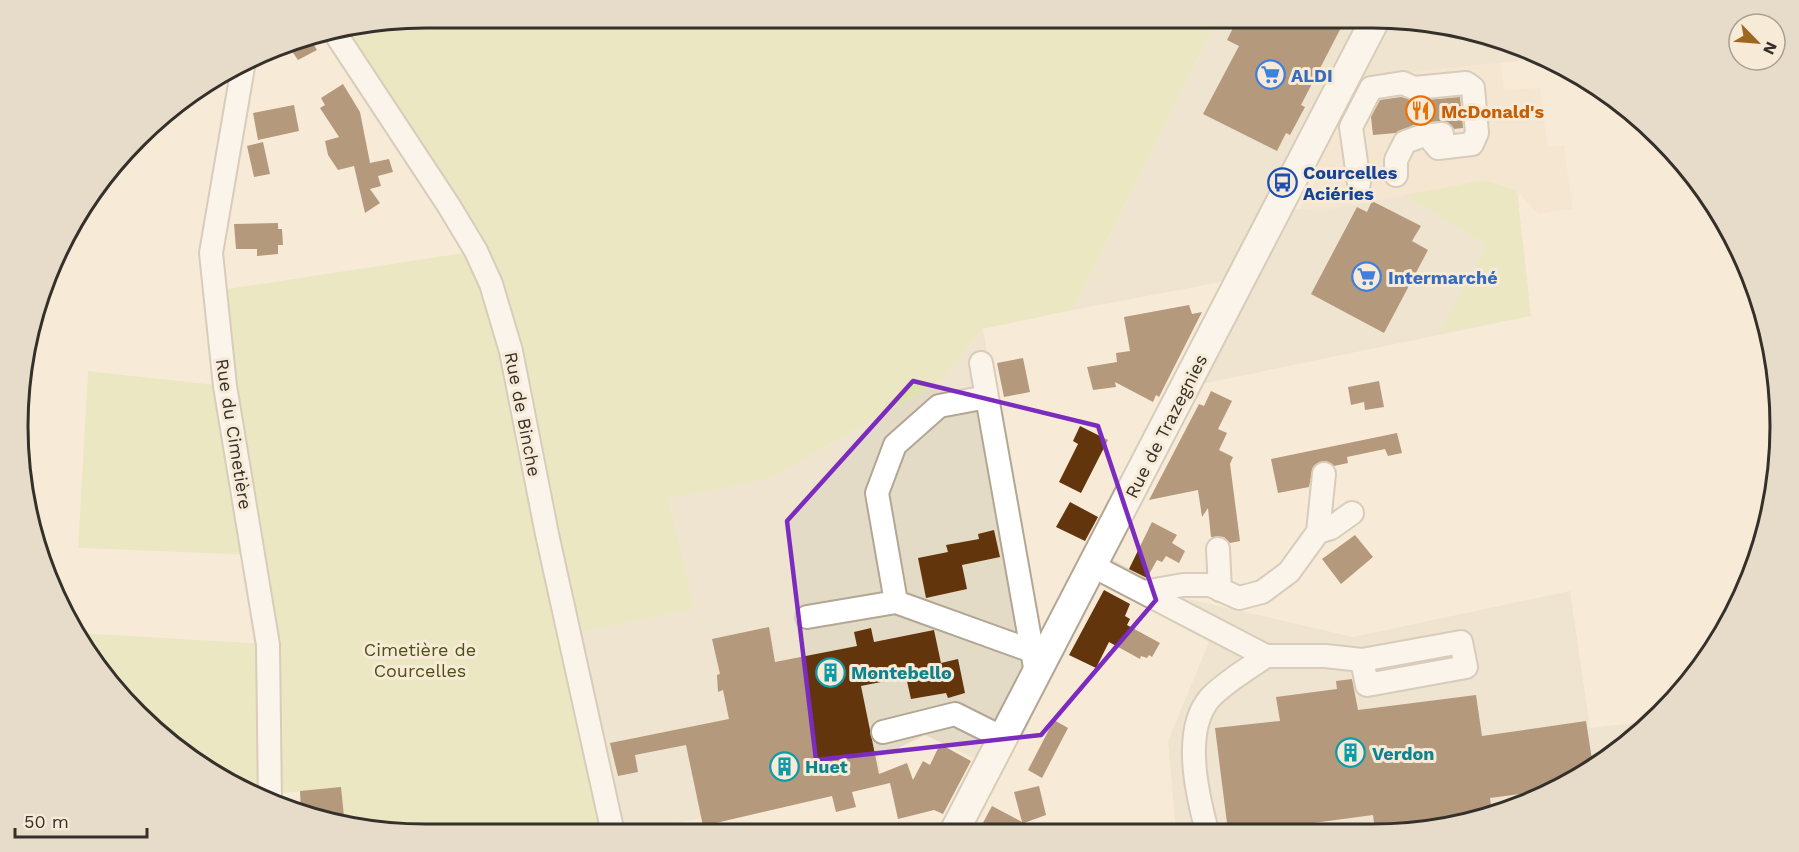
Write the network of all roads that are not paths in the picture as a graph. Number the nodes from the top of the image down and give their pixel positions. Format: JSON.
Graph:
{"nodes":[{"id":1,"x":1371,"y":28,"type":"edge"},
{"id":2,"x":338,"y":38,"type":"edge"},
{"id":3,"x":242,"y":74,"type":"edge"},
{"id":4,"x":1396,"y":175,"type":"dead end"},
{"id":5,"x":1359,"y":183,"type":"dead end"},
{"id":6,"x":981,"y":363,"type":"dead end"},
{"id":7,"x":987,"y":398,"type":"junction"},
{"id":8,"x":1324,"y":474,"type":"dead end"},
{"id":9,"x":1352,"y":513,"type":"dead end"},
{"id":10,"x":1318,"y":531,"type":"junction"},
{"id":11,"x":1218,"y":549,"type":"dead end"},
{"id":12,"x":1093,"y":566,"type":"junction"},
{"id":13,"x":1220,"y":590,"type":"junction"},
{"id":14,"x":1143,"y":592,"type":"junction"},
{"id":15,"x":896,"y":602,"type":"junction"},
{"id":16,"x":807,"y":617,"type":"dead end"},
{"id":17,"x":1266,"y":656,"type":"junction"},
{"id":18,"x":1362,"y":660,"type":"dead end"},
{"id":19,"x":1034,"y":662,"type":"junction"},
{"id":20,"x":883,"y":732,"type":"dead end"},
{"id":21,"x":1003,"y":738,"type":"junction"},
{"id":22,"x":270,"y":791,"type":"edge"},
{"id":23,"x":611,"y":824,"type":"edge"},
{"id":24,"x":958,"y":824,"type":"edge"},
{"id":25,"x":1205,"y":824,"type":"edge"}],
"edges":[{"from":1,"to":12,"type":"main road","name":"Rue de Trazegnies"},
{"from":2,"to":23,"type":"street","name":"Rue de Binche"},
{"from":3,"to":22,"type":"street","name":"Rue du Cimetière"},
{"from":4,"to":5,"type":"street"},
{"from":6,"to":7,"type":"street"},
{"from":7,"to":15,"type":"street"},
{"from":7,"to":19,"type":"street"},
{"from":8,"to":10,"type":"street"},
{"from":9,"to":10,"type":"street"},
{"from":10,"to":13,"type":"street"},
{"from":11,"to":13,"type":"street"},
{"from":12,"to":14,"type":"street"},
{"from":12,"to":19,"type":"main road","name":"Rue de Trazegnies"},
{"from":13,"to":14,"type":"street"},
{"from":14,"to":17,"type":"street"},
{"from":15,"to":16,"type":"street"},
{"from":15,"to":19,"type":"street"},
{"from":17,"to":18,"type":"street"},
{"from":17,"to":25,"type":"street"},
{"from":19,"to":21,"type":"main road","name":"Rue de Trazegnies"},
{"from":20,"to":21,"type":"street"},
{"from":21,"to":24,"type":"main road","name":"Rue de Trazegnies"}]}
